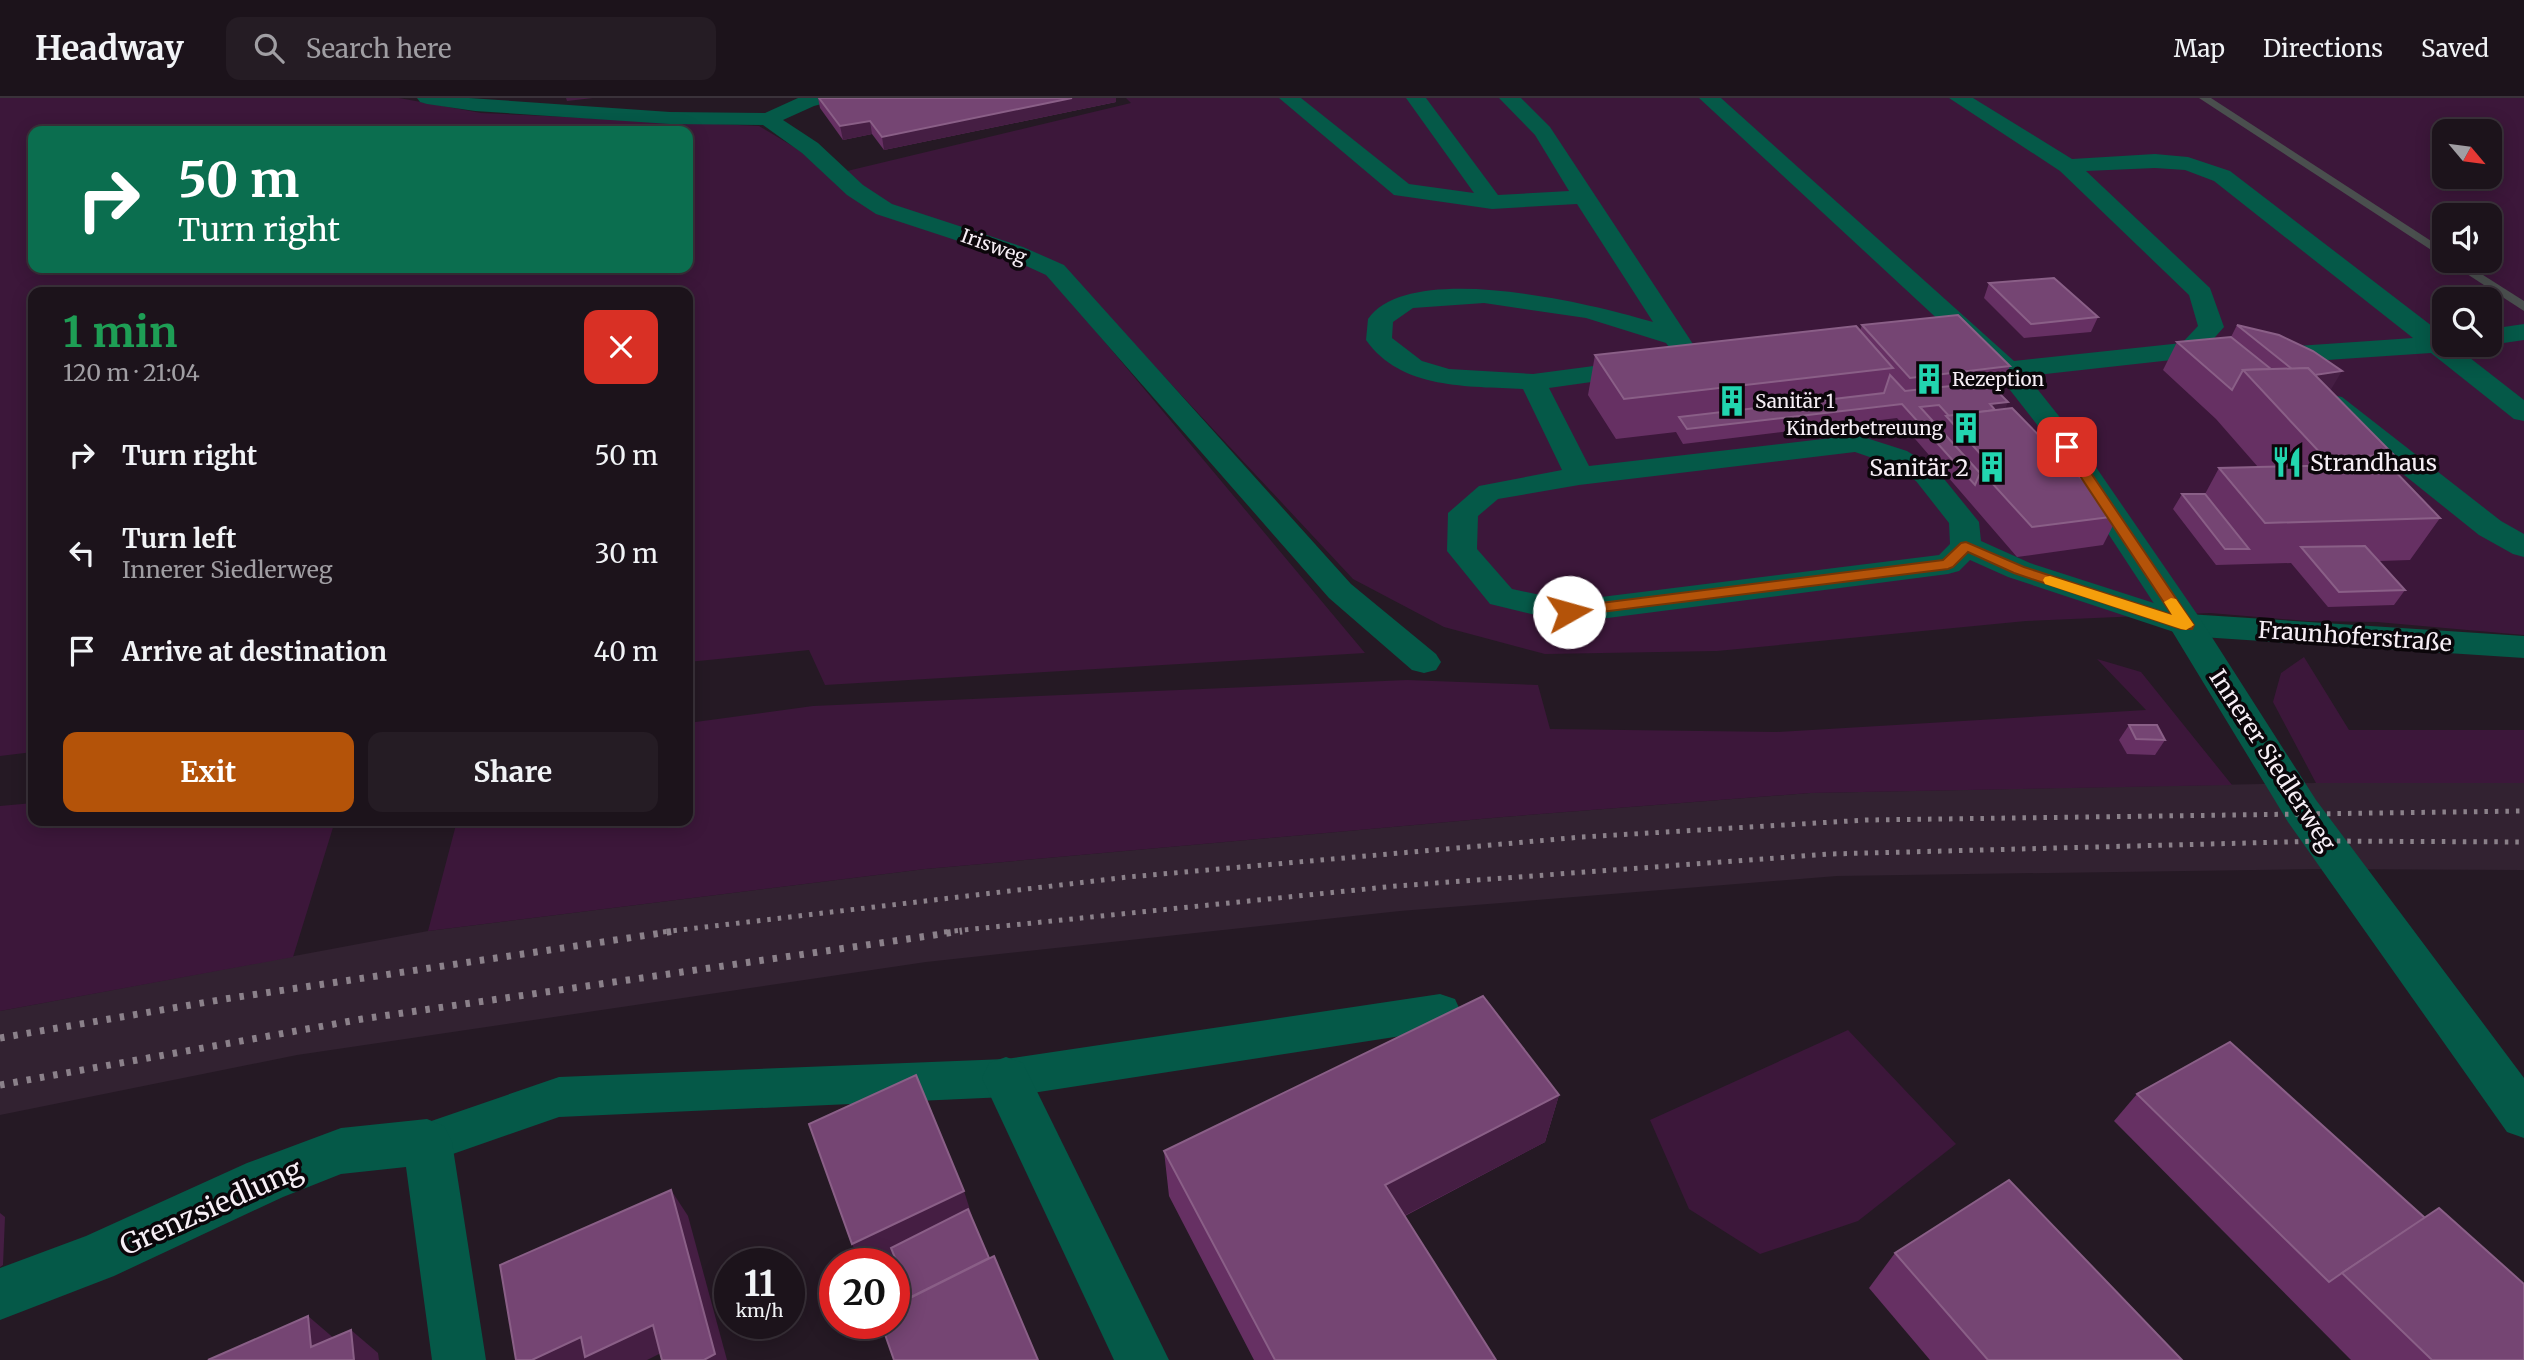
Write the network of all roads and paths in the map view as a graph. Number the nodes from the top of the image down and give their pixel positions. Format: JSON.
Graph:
{"nodes":[{"id":1,"x":427,"y":98,"type":"edge"},
{"id":2,"x":822,"y":98,"type":"edge"},
{"id":3,"x":1289,"y":98,"type":"edge"},
{"id":4,"x":1416,"y":98,"type":"edge"},
{"id":5,"x":1509,"y":98,"type":"edge"},
{"id":6,"x":1709,"y":98,"type":"edge"},
{"id":7,"x":1959,"y":98,"type":"edge"},
{"id":8,"x":768,"y":120,"type":"junction"},
{"id":9,"x":2068,"y":166,"type":"junction"},
{"id":10,"x":1584,"y":197,"type":"junction"},
{"id":11,"x":1492,"y":202,"type":"junction"},
{"id":12,"x":1963,"y":328,"type":"junction"},
{"id":13,"x":1924,"y":332,"type":"edge"},
{"id":14,"x":2524,"y":332,"type":"edge"},
{"id":15,"x":2502,"y":335,"type":"edge"},
{"id":16,"x":2432,"y":336,"type":"edge"},
{"id":17,"x":1675,"y":337,"type":"junction"},
{"id":18,"x":2432,"y":345,"type":"edge"},
{"id":19,"x":2190,"y":350,"type":"junction"},
{"id":20,"x":2253,"y":357,"type":"junction"},
{"id":21,"x":2457,"y":357,"type":"edge"},
{"id":22,"x":2008,"y":370,"type":"junction"},
{"id":23,"x":1533,"y":382,"type":"junction"},
{"id":24,"x":2524,"y":413,"type":"edge"},
{"id":25,"x":2052,"y":425,"type":"joint"},
{"id":26,"x":1578,"y":476,"type":"junction"},
{"id":27,"x":1966,"y":546,"type":"junction"},
{"id":28,"x":2524,"y":547,"type":"edge"},
{"id":29,"x":2186,"y":625,"type":"junction"},
{"id":30,"x":2524,"y":647,"type":"edge"},
{"id":31,"x":1424,"y":662,"type":"dead end"},
{"id":32,"x":1440,"y":1012,"type":"dead end"},
{"id":33,"x":1006,"y":1078,"type":"junction"},
{"id":34,"x":2518,"y":1097,"type":"edge"},
{"id":35,"x":427,"y":1142,"type":"junction"},
{"id":36,"x":0,"y":1294,"type":"edge"},
{"id":37,"x":459,"y":1360,"type":"edge"},
{"id":38,"x":1142,"y":1360,"type":"edge"}],
"edges":[{"from":1,"to":8,"type":"lane"},
{"from":2,"to":8,"type":"lane"},
{"from":3,"to":11,"type":"lane"},
{"from":4,"to":11,"type":"lane"},
{"from":5,"to":10,"type":"lane"},
{"from":6,"to":12,"type":"lane"},
{"from":7,"to":9,"type":"lane"},
{"from":8,"to":31,"type":"lane","name":"Irisweg"},
{"from":9,"to":16,"type":"lane"},
{"from":9,"to":19,"type":"lane"},
{"from":10,"to":11,"type":"lane"},
{"from":10,"to":17,"type":"lane"},
{"from":12,"to":13,"type":"lane"},
{"from":12,"to":22,"type":"lane"},
{"from":14,"to":15,"type":"lane"},
{"from":17,"to":23,"type":"lane"},
{"from":17,"to":23,"type":"lane"},
{"from":18,"to":20,"type":"lane"},
{"from":19,"to":20,"type":"lane"},
{"from":19,"to":22,"type":"lane"},
{"from":20,"to":28,"type":"lane"},
{"from":21,"to":24,"type":"lane"},
{"from":22,"to":25,"type":"lane"},
{"from":23,"to":26,"type":"lane"},
{"from":25,"to":29,"type":"street","name":"Innerer Siedlerweg"},
{"from":26,"to":27,"type":"lane"},
{"from":26,"to":27,"type":"lane"},
{"from":27,"to":29,"type":"lane","name":"Fraunhoferstraße"},
{"from":29,"to":30,"type":"lane","name":"Fraunhoferstraße"},
{"from":29,"to":34,"type":"street","name":"Innerer Siedlerweg"},
{"from":32,"to":33,"type":"lane"},
{"from":33,"to":35,"type":"lane"},
{"from":33,"to":38,"type":"street"},
{"from":35,"to":36,"type":"street","name":"Grenzsiedlung"},
{"from":35,"to":37,"type":"street"}]}
